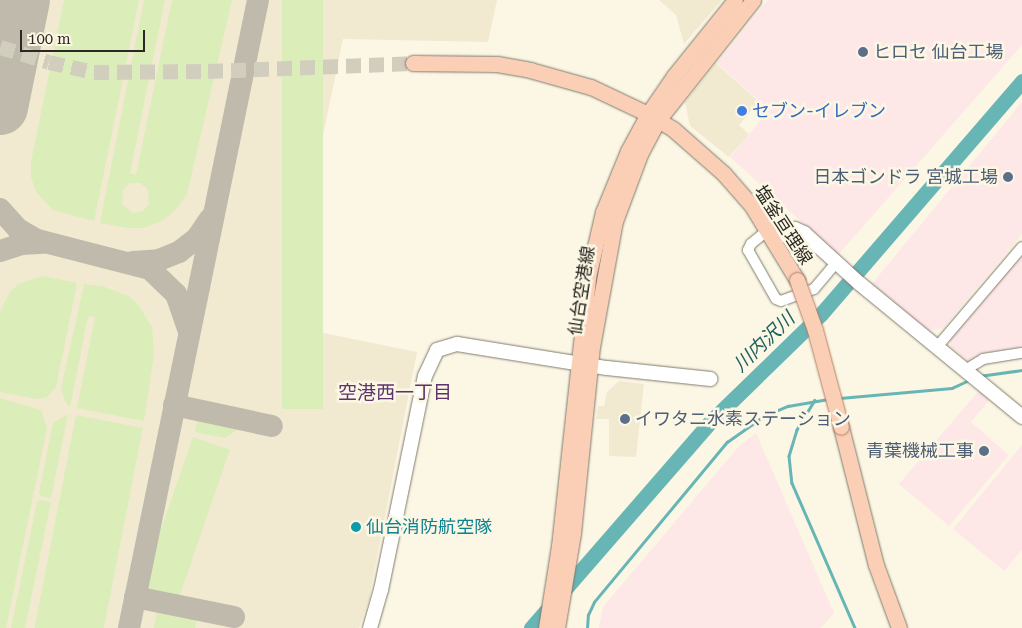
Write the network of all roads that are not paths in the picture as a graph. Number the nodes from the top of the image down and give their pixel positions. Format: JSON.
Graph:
{"nodes":[{"id":1,"x":735,"y":0,"type":"edge"},
{"id":2,"x":753,"y":0,"type":"edge"},
{"id":3,"x":413,"y":63,"type":"tunnel mouth"},
{"id":4,"x":653,"y":117,"type":"junction"},
{"id":5,"x":771,"y":234,"type":"junction"},
{"id":6,"x":1022,"y":248,"type":"edge"},
{"id":7,"x":836,"y":263,"type":"junction"},
{"id":8,"x":937,"y":347,"type":"junction"},
{"id":9,"x":1022,"y":353,"type":"edge"},
{"id":10,"x":584,"y":365,"type":"junction"},
{"id":11,"x":966,"y":370,"type":"junction"},
{"id":12,"x":710,"y":379,"type":"dead end"},
{"id":13,"x":1016,"y":407,"type":"edge"},
{"id":14,"x":1022,"y":417,"type":"edge"},
{"id":15,"x":370,"y":628,"type":"edge"},
{"id":16,"x":546,"y":628,"type":"edge"},
{"id":17,"x":557,"y":628,"type":"edge"},
{"id":18,"x":899,"y":628,"type":"edge"}],
"edges":[{"from":1,"to":4,"type":"main road","name":"仙台空港線"},
{"from":2,"to":4,"type":"main road","name":"仙台空港線"},
{"from":3,"to":4,"type":"main road","name":"塩釜亘理線"},
{"from":4,"to":5,"type":"main road","name":"塩釜亘理線"},
{"from":4,"to":10,"type":"main road","name":"仙台空港線"},
{"from":5,"to":7,"type":"street"},
{"from":5,"to":7,"type":"street"},
{"from":5,"to":18,"type":"main road","name":"塩釜亘理線","bridge":true},
{"from":6,"to":8,"type":"street"},
{"from":7,"to":8,"type":"street"},
{"from":8,"to":11,"type":"street"},
{"from":9,"to":11,"type":"street"},
{"from":10,"to":12,"type":"street"},
{"from":10,"to":15,"type":"street"},
{"from":10,"to":16,"type":"main road","name":"仙台空港線"},
{"from":10,"to":17,"type":"main road","name":"仙台空港線"},
{"from":11,"to":13,"type":"street"},
{"from":13,"to":14,"type":"street"}]}
